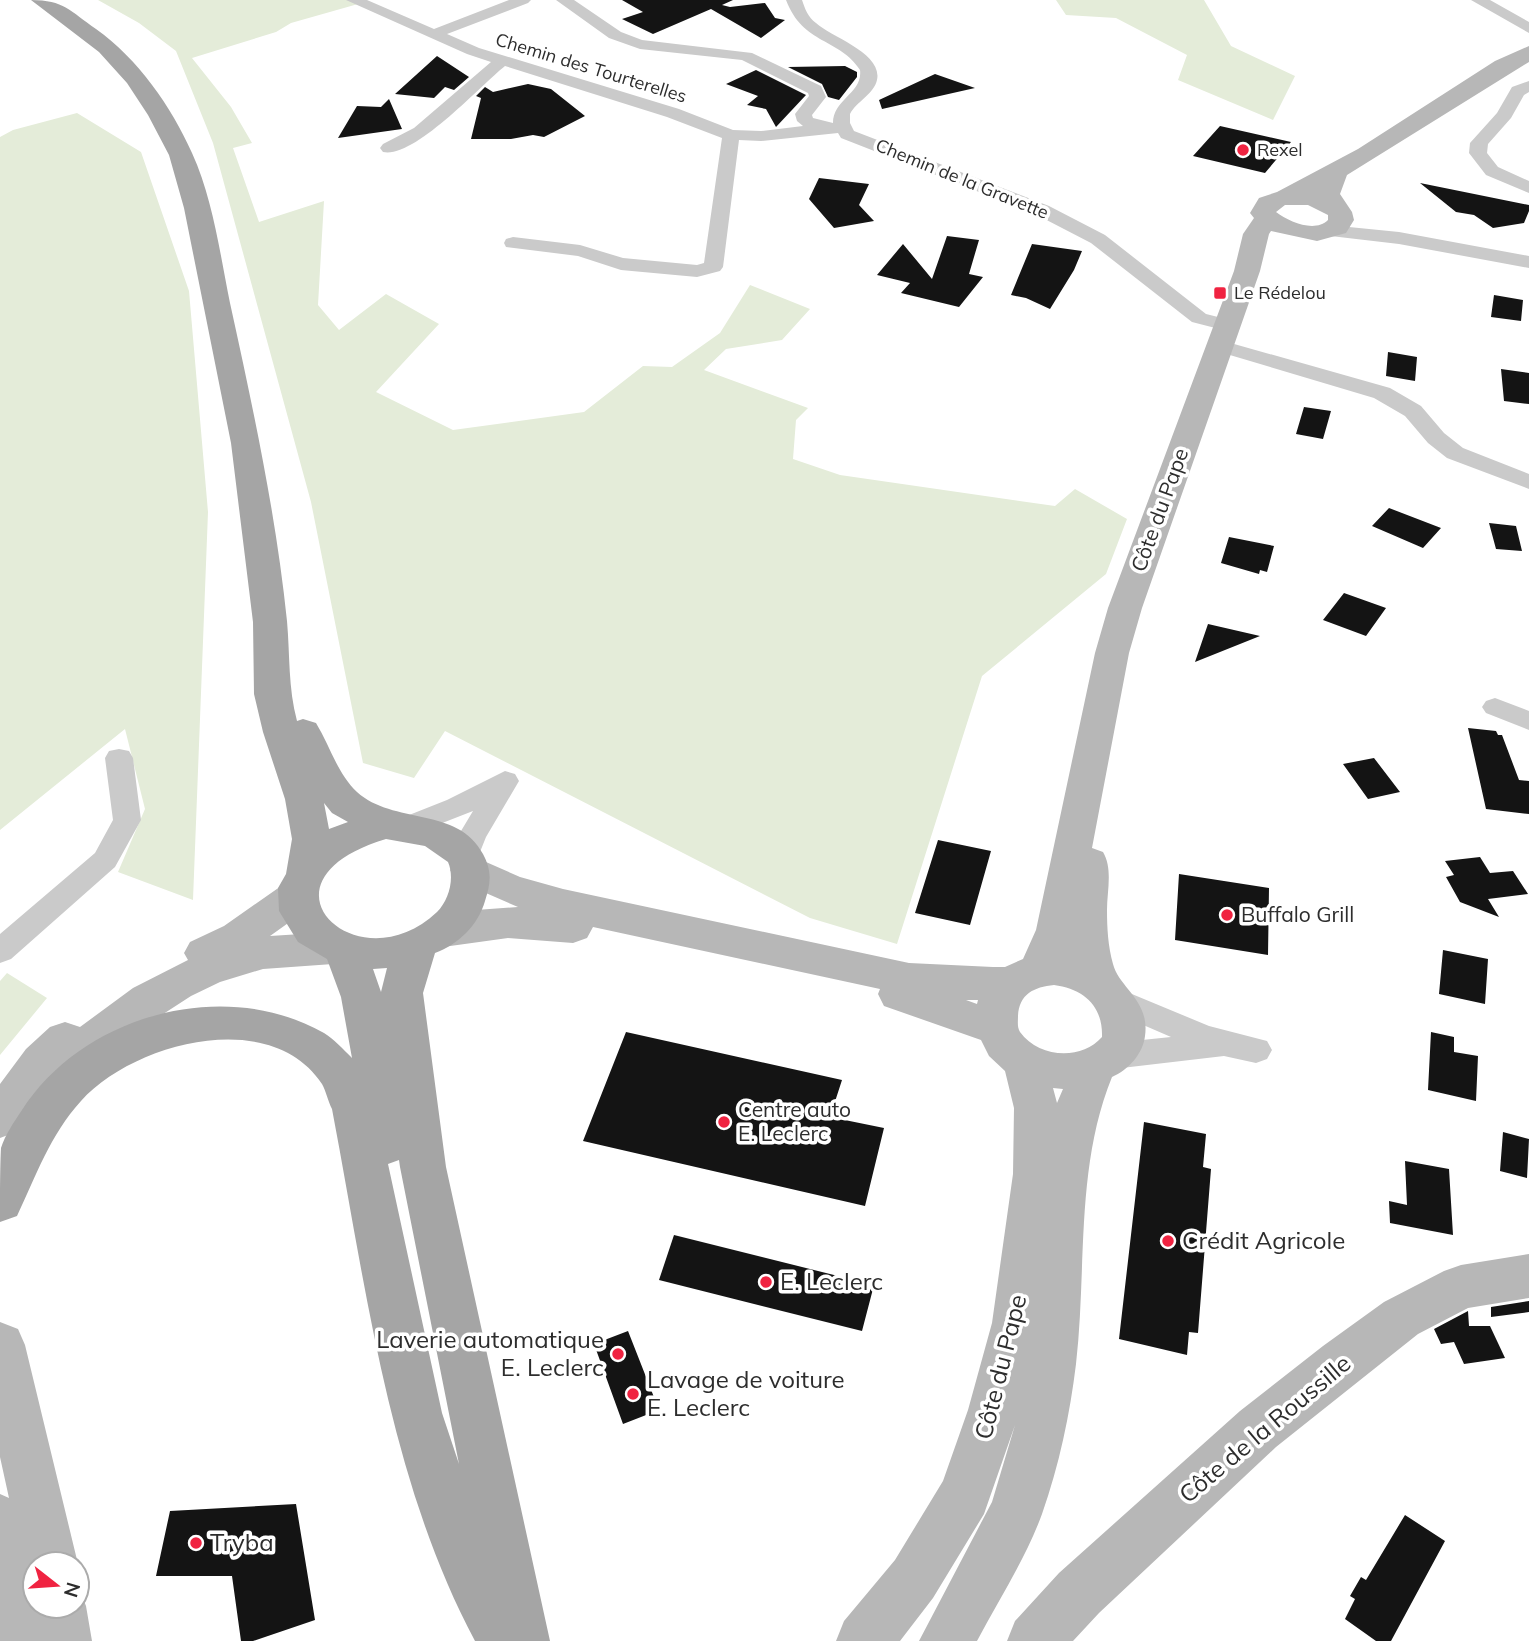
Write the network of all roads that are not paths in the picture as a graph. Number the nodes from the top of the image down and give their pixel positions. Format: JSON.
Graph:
{"nodes":[{"id":1,"x":41,"y":0,"type":"edge"},
{"id":2,"x":354,"y":0,"type":"edge"},
{"id":3,"x":523,"y":0,"type":"edge"},
{"id":4,"x":564,"y":0,"type":"edge"},
{"id":5,"x":794,"y":0,"type":"edge"},
{"id":6,"x":1479,"y":0,"type":"edge"},
{"id":7,"x":1529,"y":28,"type":"edge"},
{"id":8,"x":434,"y":34,"type":"junction"},
{"id":9,"x":1529,"y":53,"type":"edge"},
{"id":10,"x":502,"y":61,"type":"junction"},
{"id":11,"x":1529,"y":86,"type":"edge"},
{"id":12,"x":832,"y":127,"type":"junction"},
{"id":13,"x":731,"y":135,"type":"junction"},
{"id":14,"x":389,"y":148,"type":"dead end"},
{"id":15,"x":1337,"y":170,"type":"junction"},
{"id":16,"x":1529,"y":188,"type":"edge"},
{"id":17,"x":1286,"y":197,"type":"junction"},
{"id":18,"x":1266,"y":219,"type":"junction"},
{"id":19,"x":1336,"y":219,"type":"junction"},
{"id":20,"x":1300,"y":232,"type":"junction"},
{"id":21,"x":513,"y":243,"type":"dead end"},
{"id":22,"x":1529,"y":262,"type":"edge"},
{"id":23,"x":1247,"y":271,"type":"junction"},
{"id":24,"x":1223,"y":336,"type":"junction"},
{"id":25,"x":246,"y":443,"type":"junction"},
{"id":26,"x":1529,"y":482,"type":"edge"},
{"id":27,"x":1494,"y":707,"type":"dead end"},
{"id":28,"x":1529,"y":721,"type":"edge"},
{"id":29,"x":1093,"y":755,"type":"junction"},
{"id":30,"x":119,"y":758,"type":"dead end"},
{"id":31,"x":398,"y":826,"type":"junction"},
{"id":32,"x":468,"y":863,"type":"junction"},
{"id":33,"x":301,"y":884,"type":"junction"},
{"id":34,"x":430,"y":938,"type":"junction"},
{"id":35,"x":338,"y":949,"type":"junction"},
{"id":36,"x":0,"y":951,"type":"edge"},
{"id":37,"x":1024,"y":976,"type":"junction"},
{"id":38,"x":1107,"y":991,"type":"junction"},
{"id":39,"x":1010,"y":1044,"type":"junction"},
{"id":40,"x":1104,"y":1062,"type":"junction"},
{"id":41,"x":0,"y":1119,"type":"edge"},
{"id":42,"x":0,"y":1196,"type":"edge"},
{"id":43,"x":0,"y":1202,"type":"edge"},
{"id":44,"x":1529,"y":1276,"type":"edge"},
{"id":45,"x":0,"y":1345,"type":"edge"},
{"id":46,"x":0,"y":1521,"type":"edge"},
{"id":47,"x":48,"y":1550,"type":"edge"},
{"id":48,"x":60,"y":1620,"type":"edge"},
{"id":49,"x":19,"y":1641,"type":"edge"},
{"id":50,"x":64,"y":1641,"type":"edge"},
{"id":51,"x":505,"y":1641,"type":"edge"},
{"id":52,"x":512,"y":1641,"type":"edge"},
{"id":53,"x":523,"y":1641,"type":"edge"},
{"id":54,"x":864,"y":1641,"type":"edge"},
{"id":55,"x":947,"y":1641,"type":"edge"},
{"id":56,"x":1035,"y":1641,"type":"edge"}],
"edges":[{"from":1,"to":25,"type":"main road"},
{"from":2,"to":8,"type":"street","name":"Chemin des Tourterelles"},
{"from":3,"to":8,"type":"street"},
{"from":4,"to":12,"type":"street"},
{"from":5,"to":12,"type":"street"},
{"from":6,"to":7,"type":"street"},
{"from":8,"to":10,"type":"street","name":"Chemin des Tourterelles"},
{"from":9,"to":15,"type":"main road"},
{"from":10,"to":13,"type":"street","name":"Chemin des Tourterelles"},
{"from":10,"to":14,"type":"street"},
{"from":11,"to":16,"type":"street"},
{"from":12,"to":13,"type":"street","name":"Chemin des Tourterelles"},
{"from":12,"to":24,"type":"street","name":"Chemin de la Gravette"},
{"from":13,"to":21,"type":"street"},
{"from":15,"to":17,"type":"main road"},
{"from":15,"to":19,"type":"main road"},
{"from":17,"to":18,"type":"main road","name":"Côte du Pape"},
{"from":17,"to":19,"type":"main road"},
{"from":18,"to":20,"type":"main road"},
{"from":18,"to":23,"type":"main road","name":"Côte du Pape"},
{"from":19,"to":20,"type":"main road"},
{"from":19,"to":22,"type":"street"},
{"from":20,"to":23,"type":"main road","name":"Côte du Pape"},
{"from":23,"to":24,"type":"main road","name":"Côte du Pape"},
{"from":24,"to":26,"type":"street","name":"Chemin de la Gravette"},
{"from":24,"to":29,"type":"main road","name":"Côte du Pape"},
{"from":25,"to":31,"type":"main road"},
{"from":25,"to":33,"type":"main road"},
{"from":27,"to":28,"type":"street"},
{"from":29,"to":37,"type":"main road","name":"Côte du Pape"},
{"from":29,"to":38,"type":"main road","name":"Côte du Pape"},
{"from":30,"to":36,"type":"street"},
{"from":31,"to":32,"type":"main road"},
{"from":31,"to":32,"type":"street"},
{"from":31,"to":33,"type":"main road"},
{"from":32,"to":34,"type":"main road"},
{"from":32,"to":37,"type":"main road"},
{"from":33,"to":35,"type":"main road"},
{"from":33,"to":41,"type":"main road"},
{"from":34,"to":35,"type":"main road"},
{"from":34,"to":39,"type":"main road"},
{"from":34,"to":53,"type":"main road"},
{"from":35,"to":42,"type":"main road"},
{"from":35,"to":52,"type":"main road"},
{"from":37,"to":38,"type":"main road"},
{"from":37,"to":39,"type":"main road"},
{"from":38,"to":40,"type":"main road"},
{"from":38,"to":40,"type":"street"},
{"from":39,"to":40,"type":"main road"},
{"from":39,"to":54,"type":"main road","name":"Côte du Pape"},
{"from":40,"to":55,"type":"main road","name":"Côte du Pape"},
{"from":43,"to":51,"type":"main road"},
{"from":44,"to":56,"type":"main road","name":"Côte de la Roussille"},
{"from":45,"to":47,"type":"main road"},
{"from":46,"to":49,"type":"main road"},
{"from":48,"to":50,"type":"main road"}]}
